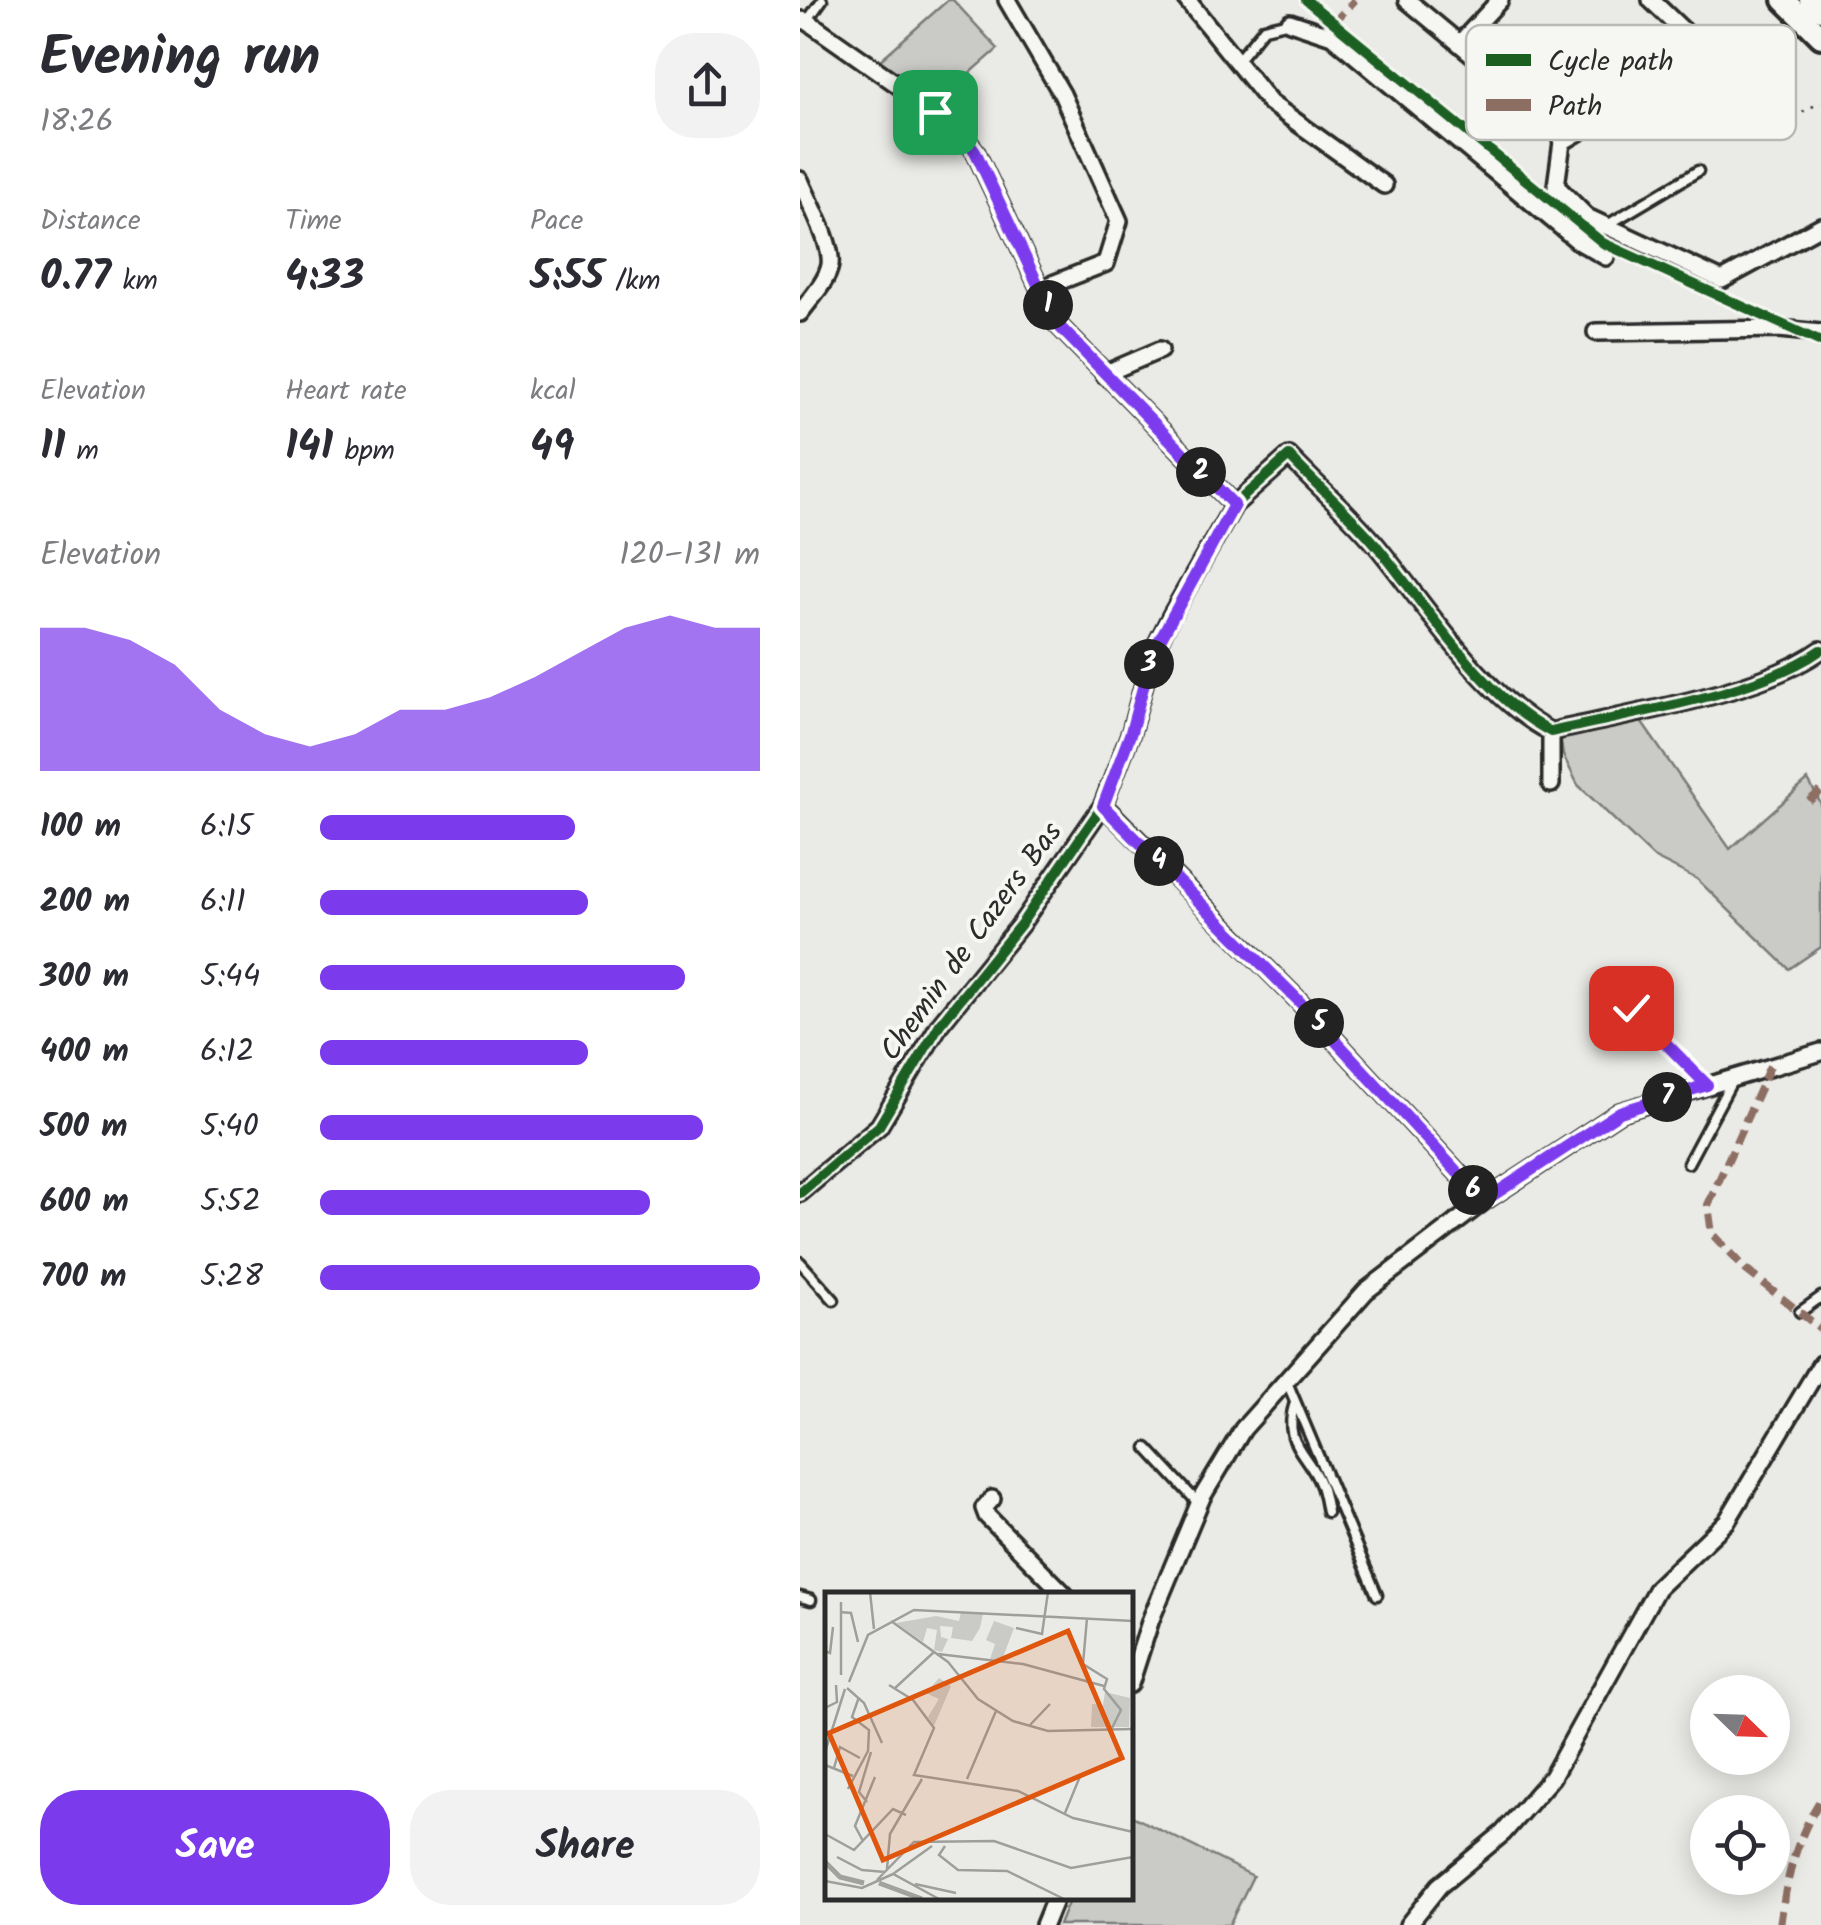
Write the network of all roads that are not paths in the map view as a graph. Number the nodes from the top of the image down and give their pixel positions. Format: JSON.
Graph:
{"nodes":[{"id":1,"x":822,"y":0,"type":"edge"},
{"id":2,"x":1007,"y":0,"type":"edge"},
{"id":3,"x":1187,"y":0,"type":"edge"},
{"id":4,"x":1407,"y":0,"type":"edge"},
{"id":5,"x":1500,"y":0,"type":"edge"},
{"id":6,"x":1651,"y":0,"type":"edge"},
{"id":7,"x":1784,"y":0,"type":"edge"},
{"id":8,"x":1810,"y":0,"type":"edge"},
{"id":9,"x":1821,"y":10,"type":"edge"},
{"id":10,"x":803,"y":20,"type":"edge"},
{"id":11,"x":1290,"y":22,"type":"joint"},
{"id":12,"x":1477,"y":25,"type":"edge"},
{"id":13,"x":1677,"y":25,"type":"edge"},
{"id":14,"x":1821,"y":36,"type":"edge"},
{"id":15,"x":1466,"y":37,"type":"edge"},
{"id":16,"x":1460,"y":43,"type":"junction"},
{"id":17,"x":1466,"y":48,"type":"edge"},
{"id":18,"x":1237,"y":61,"type":"junction"},
{"id":19,"x":1565,"y":140,"type":"edge"},
{"id":20,"x":1562,"y":142,"type":"joint"},
{"id":21,"x":1698,"y":171,"type":"dead end"},
{"id":22,"x":800,"y":180,"type":"edge"},
{"id":23,"x":1384,"y":185,"type":"dead end"},
{"id":24,"x":1556,"y":186,"type":"junction"},
{"id":25,"x":1529,"y":198,"type":"junction"},
{"id":26,"x":1821,"y":226,"type":"edge"},
{"id":27,"x":1606,"y":227,"type":"junction"},
{"id":28,"x":1606,"y":257,"type":"dead end"},
{"id":29,"x":1040,"y":289,"type":"junction"},
{"id":30,"x":800,"y":313,"type":"edge"},
{"id":31,"x":1596,"y":332,"type":"dead end"},
{"id":32,"x":1821,"y":333,"type":"edge"},
{"id":33,"x":1160,"y":350,"type":"dead end"},
{"id":34,"x":1104,"y":374,"type":"junction"},
{"id":35,"x":1234,"y":505,"type":"junction"},
{"id":36,"x":1821,"y":650,"type":"edge"},
{"id":37,"x":1551,"y":732,"type":"junction"},
{"id":38,"x":1551,"y":784,"type":"dead end"},
{"id":39,"x":1103,"y":806,"type":"junction"},
{"id":40,"x":1631,"y":1008,"type":"dead end"},
{"id":41,"x":1821,"y":1052,"type":"edge"},
{"id":42,"x":1734,"y":1078,"type":"junction"},
{"id":43,"x":1707,"y":1085,"type":"junction"},
{"id":44,"x":1688,"y":1163,"type":"dead end"},
{"id":45,"x":800,"y":1193,"type":"edge"},
{"id":46,"x":1484,"y":1201,"type":"junction"},
{"id":47,"x":800,"y":1262,"type":"edge"},
{"id":48,"x":1821,"y":1297,"type":"edge"},
{"id":49,"x":834,"y":1300,"type":"dead end"},
{"id":50,"x":1800,"y":1312,"type":"dead end"},
{"id":51,"x":1821,"y":1364,"type":"edge"},
{"id":52,"x":1286,"y":1381,"type":"junction"},
{"id":53,"x":1296,"y":1402,"type":"junction"},
{"id":54,"x":1146,"y":1448,"type":"dead end"},
{"id":55,"x":992,"y":1499,"type":"dead end"},
{"id":56,"x":1199,"y":1504,"type":"junction"},
{"id":57,"x":1326,"y":1512,"type":"dead end"},
{"id":58,"x":1062,"y":1592,"type":"edge"},
{"id":59,"x":1377,"y":1595,"type":"dead end"},
{"id":60,"x":800,"y":1597,"type":"edge"},
{"id":61,"x":811,"y":1600,"type":"dead end"},
{"id":62,"x":1133,"y":1663,"type":"edge"},
{"id":63,"x":1054,"y":1900,"type":"edge"},
{"id":64,"x":1044,"y":1925,"type":"edge"},
{"id":65,"x":1408,"y":1925,"type":"edge"}],
"edges":[{"from":1,"to":10,"type":"lane"},
{"from":2,"to":29,"type":"street"},
{"from":3,"to":18,"type":"street"},
{"from":4,"to":16,"type":"street"},
{"from":5,"to":12,"type":"street"},
{"from":6,"to":13,"type":"street"},
{"from":7,"to":14,"type":"main road"},
{"from":8,"to":9,"type":"main road"},
{"from":10,"to":29,"type":"street"},
{"from":11,"to":18,"type":"lane"},
{"from":11,"to":25,"type":"street"},
{"from":15,"to":16,"type":"street"},
{"from":16,"to":17,"type":"street"},
{"from":18,"to":23,"type":"street"},
{"from":19,"to":20,"type":"street"},
{"from":20,"to":24,"type":"street"},
{"from":21,"to":27,"type":"lane"},
{"from":22,"to":30,"type":"street"},
{"from":24,"to":25,"type":"street"},
{"from":24,"to":27,"type":"street"},
{"from":25,"to":28,"type":"street"},
{"from":26,"to":27,"type":"street"},
{"from":29,"to":34,"type":"street"},
{"from":31,"to":32,"type":"street"},
{"from":33,"to":34,"type":"street"},
{"from":34,"to":35,"type":"street"},
{"from":35,"to":37,"type":"street","name":"Chemin de Cazers Bas"},
{"from":35,"to":39,"type":"street","name":"Chemin de Cazers Bas"},
{"from":36,"to":37,"type":"street"},
{"from":37,"to":38,"type":"street"},
{"from":39,"to":45,"type":"street","name":"Chemin de Cazers Bas"},
{"from":39,"to":46,"type":"street"},
{"from":40,"to":43,"type":"lane"},
{"from":41,"to":42,"type":"street"},
{"from":42,"to":43,"type":"street"},
{"from":42,"to":44,"type":"lane"},
{"from":43,"to":46,"type":"street"},
{"from":46,"to":52,"type":"street"},
{"from":47,"to":49,"type":"lane"},
{"from":48,"to":50,"type":"lane"},
{"from":51,"to":65,"type":"street"},
{"from":52,"to":53,"type":"lane"},
{"from":52,"to":56,"type":"street"},
{"from":53,"to":57,"type":"lane"},
{"from":53,"to":59,"type":"lane"},
{"from":54,"to":56,"type":"lane"},
{"from":55,"to":58,"type":"street"},
{"from":56,"to":62,"type":"street"},
{"from":60,"to":61,"type":"lane"},
{"from":63,"to":64,"type":"street"}]}
